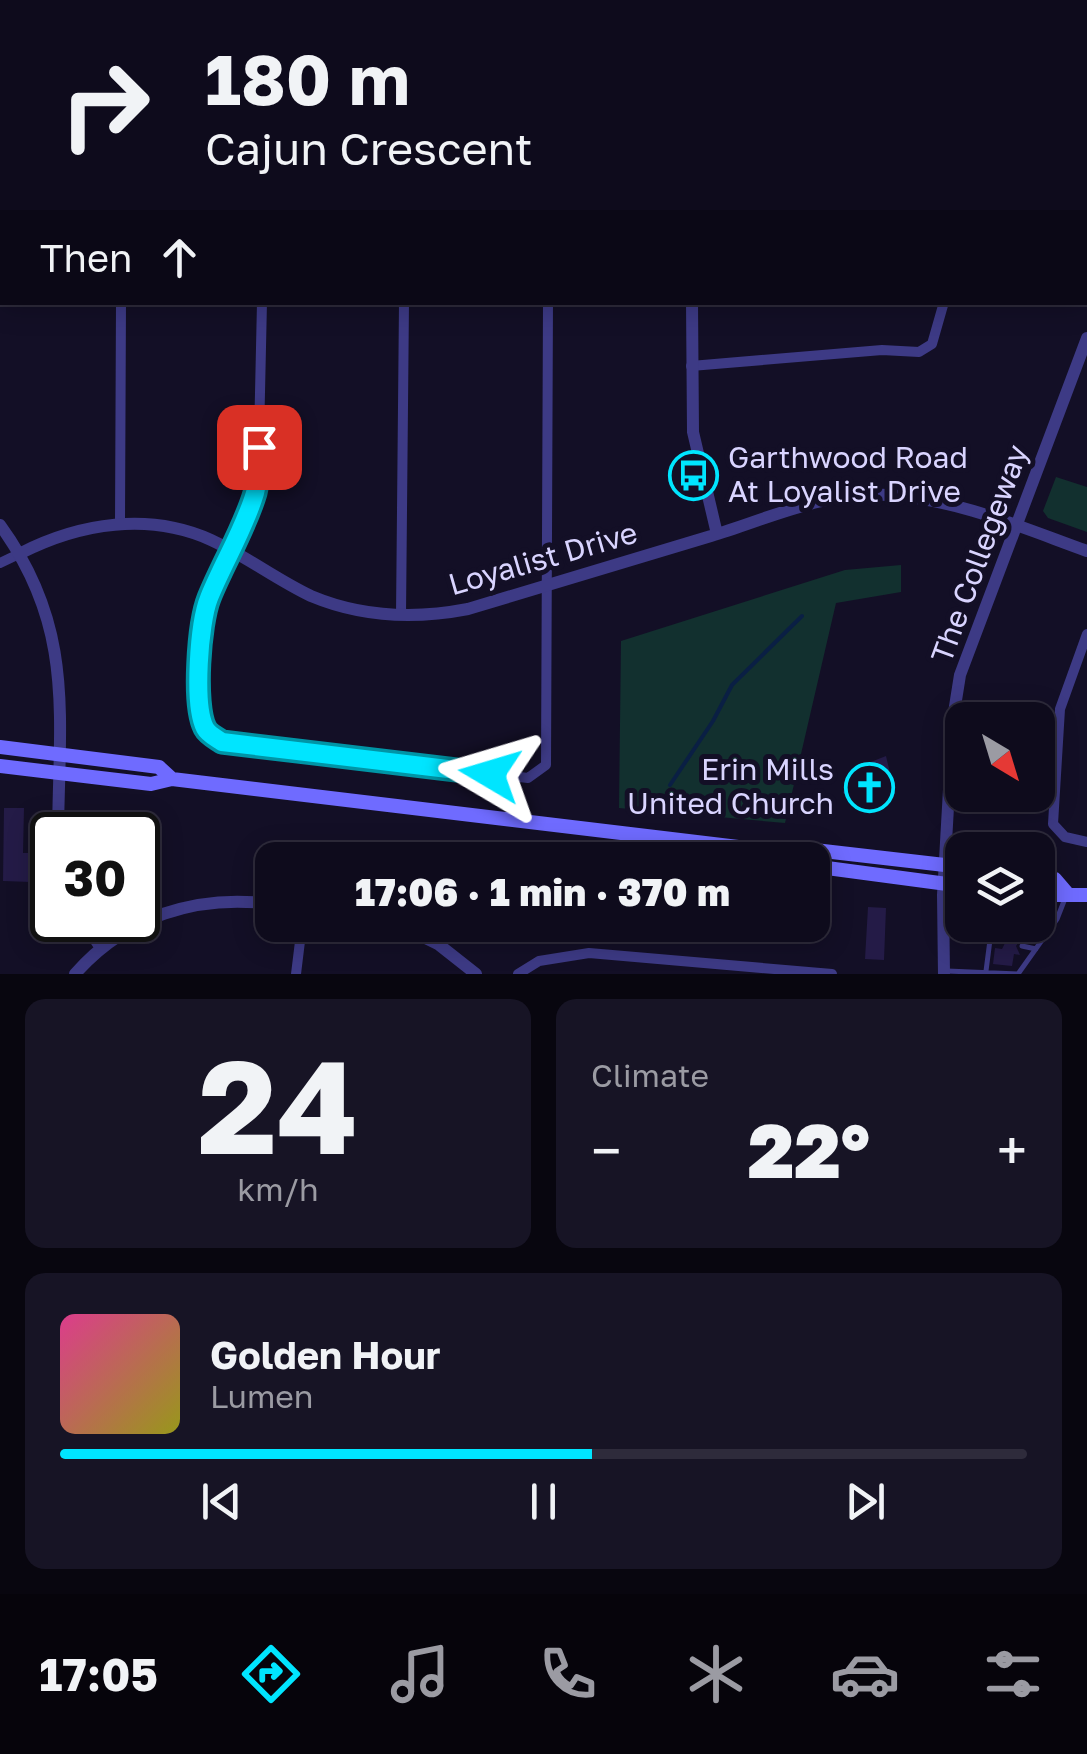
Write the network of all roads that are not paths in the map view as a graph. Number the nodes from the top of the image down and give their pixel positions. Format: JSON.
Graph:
{"nodes":[{"id":1,"x":121,"y":305,"type":"edge"},
{"id":2,"x":262,"y":305,"type":"edge"},
{"id":3,"x":404,"y":305,"type":"edge"},
{"id":4,"x":548,"y":305,"type":"edge"},
{"id":5,"x":692,"y":305,"type":"edge"},
{"id":6,"x":943,"y":305,"type":"edge"},
{"id":7,"x":1087,"y":338,"type":"edge"},
{"id":8,"x":691,"y":366,"type":"junction"},
{"id":9,"x":120,"y":522,"type":"junction"},
{"id":10,"x":0,"y":525,"type":"edge"},
{"id":11,"x":1015,"y":526,"type":"junction"},
{"id":12,"x":717,"y":534,"type":"junction"},
{"id":13,"x":1087,"y":551,"type":"edge"},
{"id":14,"x":232,"y":552,"type":"junction"},
{"id":15,"x":21,"y":553,"type":"junction"},
{"id":16,"x":0,"y":563,"type":"edge"},
{"id":17,"x":545,"y":585,"type":"junction"},
{"id":18,"x":401,"y":614,"type":"junction"},
{"id":19,"x":1087,"y":634,"type":"edge"},
{"id":20,"x":0,"y":747,"type":"edge"},
{"id":21,"x":58,"y":754,"type":"junction"},
{"id":22,"x":0,"y":766,"type":"edge"},
{"id":23,"x":58,"y":773,"type":"junction"},
{"id":24,"x":172,"y":779,"type":"junction"},
{"id":25,"x":58,"y":812,"type":"edge"},
{"id":26,"x":948,"y":832,"type":"edge"},
{"id":27,"x":697,"y":842,"type":"edge"},
{"id":28,"x":1087,"y":842,"type":"edge"},
{"id":29,"x":830,"y":851,"type":"edge"},
{"id":30,"x":945,"y":865,"type":"edge"},
{"id":31,"x":830,"y":868,"type":"edge"},
{"id":32,"x":945,"y":874,"type":"edge"},
{"id":33,"x":1055,"y":879,"type":"edge"},
{"id":34,"x":944,"y":884,"type":"junction"},
{"id":35,"x":1067,"y":892,"type":"junction"},
{"id":36,"x":1087,"y":895,"type":"edge"},
{"id":37,"x":1055,"y":896,"type":"edge"},
{"id":38,"x":255,"y":902,"type":"edge"},
{"id":39,"x":1055,"y":921,"type":"edge"},
{"id":40,"x":944,"y":930,"type":"joint"},
{"id":41,"x":97,"y":942,"type":"edge"},
{"id":42,"x":300,"y":942,"type":"edge"},
{"id":43,"x":434,"y":942,"type":"edge"},
{"id":44,"x":990,"y":942,"type":"edge"},
{"id":45,"x":1041,"y":942,"type":"edge"},
{"id":46,"x":1022,"y":946,"type":"dead end"},
{"id":47,"x":101,"y":948,"type":"junction"},
{"id":48,"x":1036,"y":949,"type":"junction"},
{"id":49,"x":986,"y":971,"type":"junction"},
{"id":50,"x":944,"y":972,"type":"edge"},
{"id":51,"x":74,"y":974,"type":"edge"},
{"id":52,"x":296,"y":974,"type":"edge"},
{"id":53,"x":476,"y":974,"type":"edge"},
{"id":54,"x":518,"y":974,"type":"edge"},
{"id":55,"x":832,"y":974,"type":"edge"}],
"edges":[{"from":1,"to":9,"type":"street"},
{"from":2,"to":14,"type":"street"},
{"from":3,"to":18,"type":"street"},
{"from":4,"to":17,"type":"street"},
{"from":5,"to":8,"type":"street"},
{"from":6,"to":8,"type":"street"},
{"from":7,"to":11,"type":"street","name":"The Collegeway"},
{"from":8,"to":12,"type":"street"},
{"from":9,"to":14,"type":"street","name":"Loyalist Drive"},
{"from":9,"to":15,"type":"street","name":"Loyalist Drive"},
{"from":10,"to":15,"type":"street"},
{"from":11,"to":12,"type":"street","name":"Loyalist Drive"},
{"from":11,"to":13,"type":"street","name":"Loyalist Drive"},
{"from":11,"to":26,"type":"street","name":"The Collegeway"},
{"from":12,"to":17,"type":"street","name":"Loyalist Drive"},
{"from":14,"to":17,"type":"street"},
{"from":14,"to":18,"type":"street","name":"Loyalist Drive"},
{"from":15,"to":16,"type":"street"},
{"from":15,"to":21,"type":"street"},
{"from":17,"to":18,"type":"street","name":"Loyalist Drive"},
{"from":19,"to":28,"type":"street"},
{"from":20,"to":21,"type":"main road"},
{"from":21,"to":23,"type":"street"},
{"from":21,"to":24,"type":"main road"},
{"from":22,"to":23,"type":"main road"},
{"from":23,"to":24,"type":"main road"},
{"from":23,"to":25,"type":"street"},
{"from":24,"to":27,"type":"main road"},
{"from":29,"to":30,"type":"main road"},
{"from":31,"to":34,"type":"main road"},
{"from":32,"to":34,"type":"street","name":"The Collegeway"},
{"from":33,"to":35,"type":"main road"},
{"from":34,"to":40,"type":"street","name":"The Collegeway"},
{"from":35,"to":36,"type":"main road"},
{"from":35,"to":37,"type":"main road"},
{"from":35,"to":39,"type":"lane"},
{"from":38,"to":47,"type":"street"},
{"from":40,"to":50,"type":"street","name":"The Collegeway"},
{"from":41,"to":47,"type":"street"},
{"from":42,"to":52,"type":"street"},
{"from":43,"to":53,"type":"street"},
{"from":44,"to":49,"type":"lane"},
{"from":45,"to":48,"type":"lane"},
{"from":46,"to":48,"type":"lane"},
{"from":47,"to":51,"type":"street"},
{"from":48,"to":49,"type":"lane"},
{"from":49,"to":50,"type":"lane"},
{"from":54,"to":55,"type":"street"}]}
